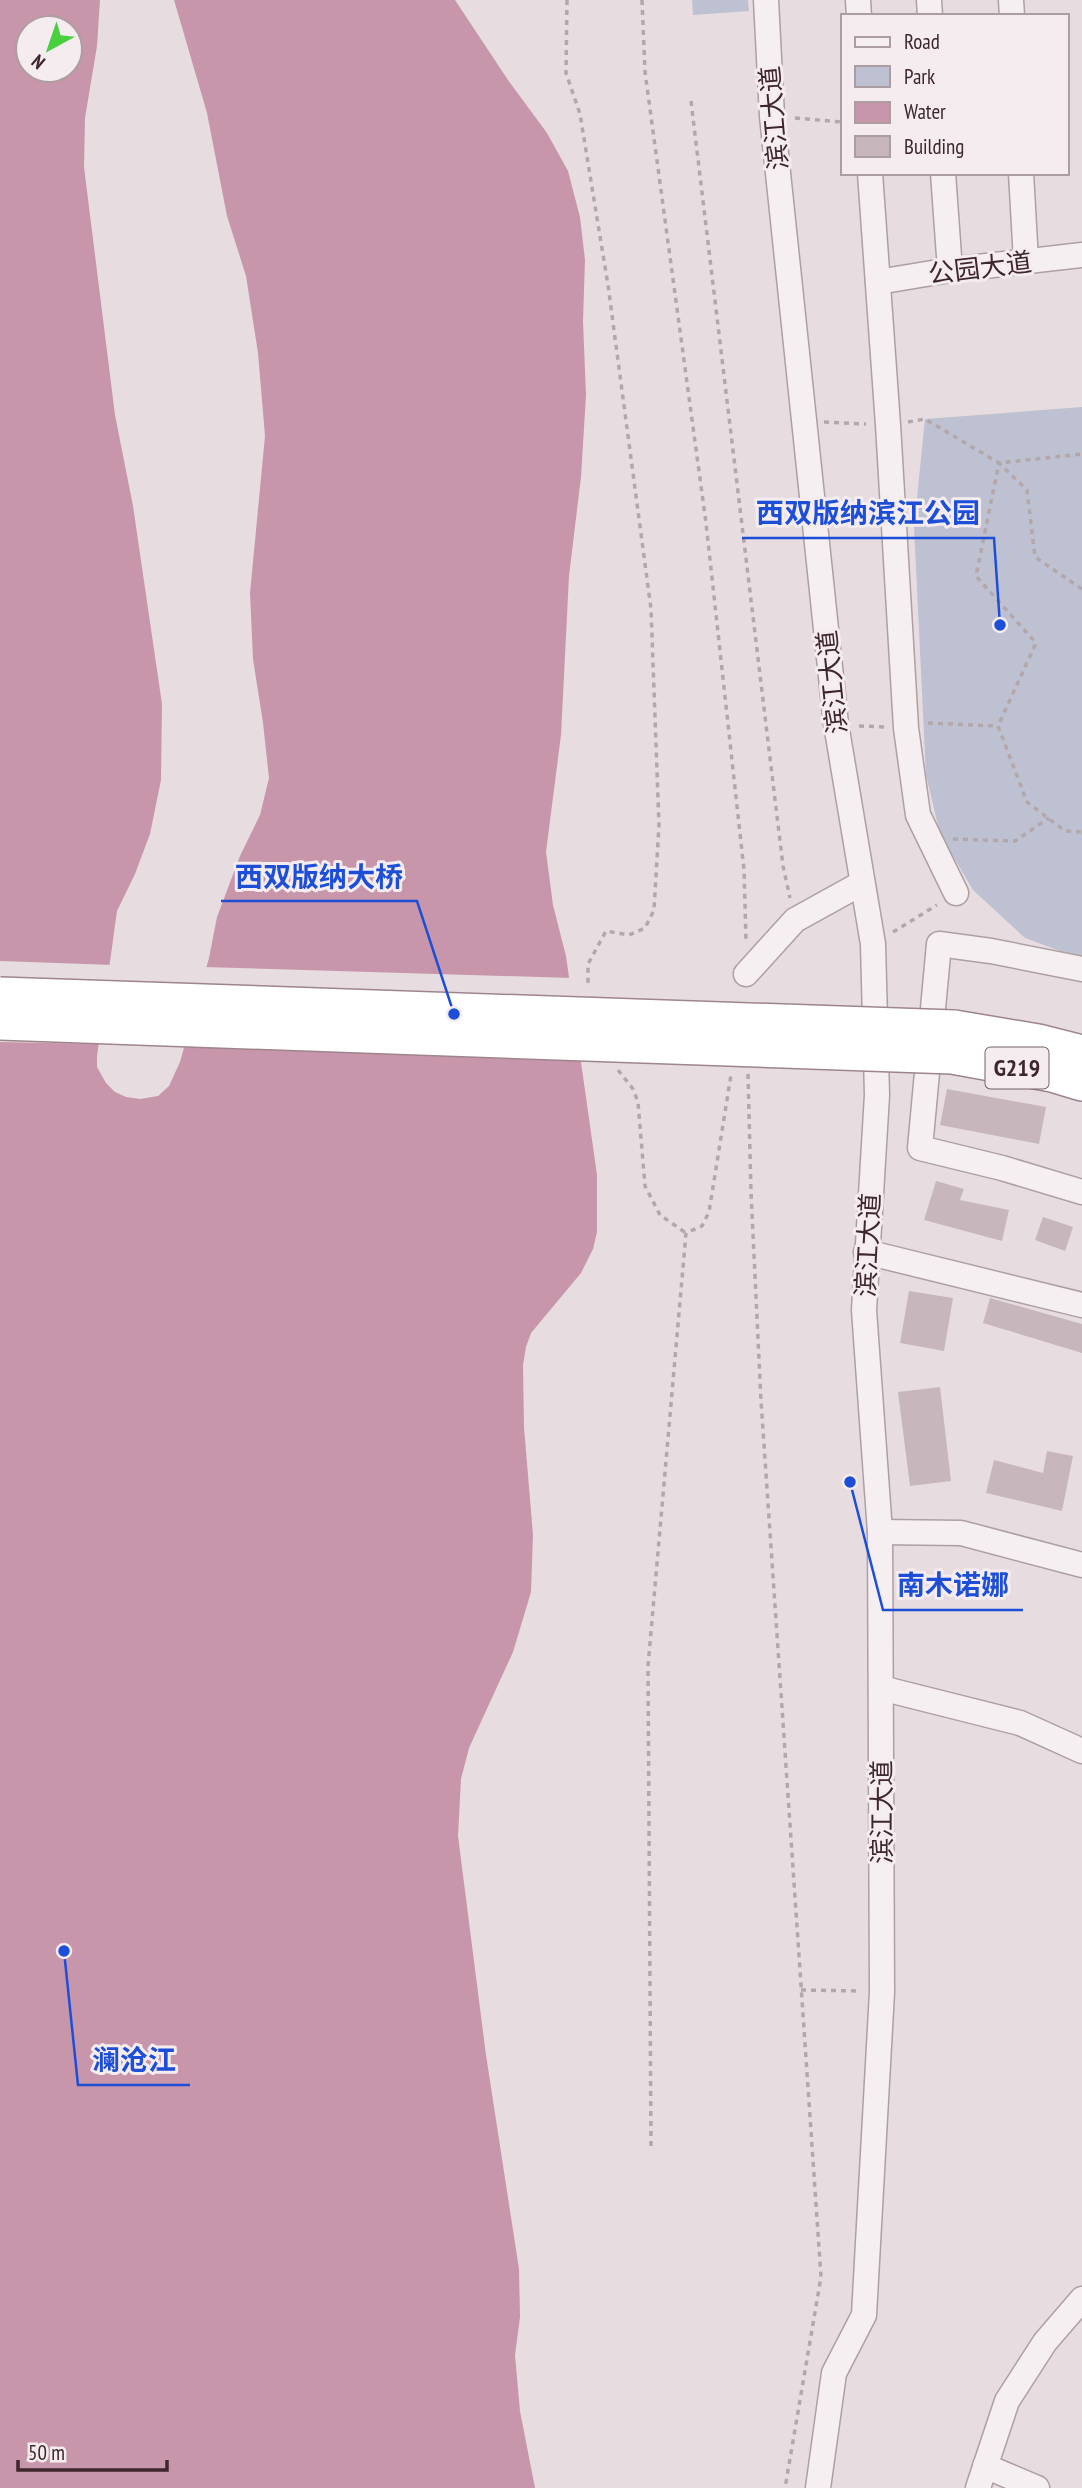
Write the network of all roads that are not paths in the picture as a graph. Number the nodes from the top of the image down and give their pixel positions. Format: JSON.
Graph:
{"nodes":[{"id":1,"x":765,"y":0,"type":"edge"},
{"id":2,"x":870,"y":175,"type":"edge"},
{"id":3,"x":943,"y":175,"type":"edge"},
{"id":4,"x":1021,"y":175,"type":"edge"},
{"id":5,"x":1082,"y":255,"type":"edge"},
{"id":6,"x":1026,"y":261,"type":"junction"},
{"id":7,"x":950,"y":270,"type":"junction"},
{"id":8,"x":878,"y":282,"type":"junction"},
{"id":9,"x":862,"y":883,"type":"junction"},
{"id":10,"x":956,"y":893,"type":"road end"},
{"id":11,"x":1082,"y":969,"type":"edge"},
{"id":12,"x":746,"y":974,"type":"road end"},
{"id":13,"x":0,"y":995,"type":"edge"},
{"id":14,"x":0,"y":1022,"type":"edge"},
{"id":15,"x":953,"y":1042,"type":"junction"},
{"id":16,"x":1082,"y":1053,"type":"edge"},
{"id":17,"x":1082,"y":1083,"type":"edge"},
{"id":18,"x":1082,"y":1192,"type":"edge"},
{"id":19,"x":866,"y":1252,"type":"junction"},
{"id":20,"x":1082,"y":1305,"type":"edge"},
{"id":21,"x":880,"y":1532,"type":"junction"},
{"id":22,"x":1082,"y":1564,"type":"edge"},
{"id":23,"x":881,"y":1688,"type":"junction"},
{"id":24,"x":1082,"y":1751,"type":"edge"},
{"id":25,"x":1082,"y":2299,"type":"edge"},
{"id":26,"x":982,"y":2477,"type":"edge"},
{"id":27,"x":818,"y":2488,"type":"edge"},
{"id":28,"x":1037,"y":2488,"type":"edge"}],
"edges":[{"from":1,"to":9,"type":"street","name":"滨江大道"},
{"from":2,"to":8,"type":"street"},
{"from":3,"to":7,"type":"street"},
{"from":4,"to":6,"type":"street"},
{"from":5,"to":6,"type":"street","name":"公园大道"},
{"from":6,"to":7,"type":"street","name":"公园大道"},
{"from":7,"to":8,"type":"street","name":"公园大道"},
{"from":8,"to":10,"type":"street"},
{"from":9,"to":12,"type":"street"},
{"from":9,"to":19,"type":"street","name":"滨江大道"},
{"from":11,"to":18,"type":"street"},
{"from":13,"to":15,"type":"highway","number":"G219","bridge":true},
{"from":14,"to":15,"type":"highway","number":"G219","bridge":true},
{"from":15,"to":16,"type":"highway","number":"G219"},
{"from":15,"to":17,"type":"highway","number":"G219"},
{"from":19,"to":20,"type":"street"},
{"from":19,"to":21,"type":"street","name":"滨江大道"},
{"from":21,"to":22,"type":"street"},
{"from":21,"to":23,"type":"street","name":"滨江大道"},
{"from":23,"to":24,"type":"street"},
{"from":23,"to":27,"type":"street","name":"滨江大道"},
{"from":25,"to":26,"type":"street"},
{"from":26,"to":28,"type":"street"}]}
